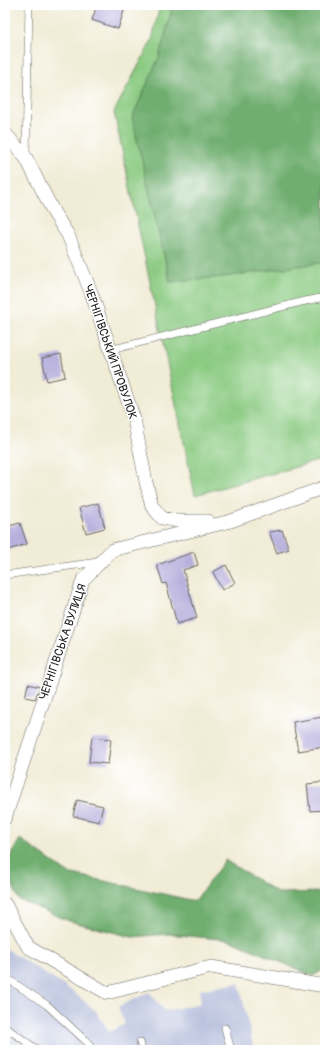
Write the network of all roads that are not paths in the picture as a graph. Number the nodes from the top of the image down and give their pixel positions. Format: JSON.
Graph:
{"nodes":[{"id":1,"x":29,"y":5,"type":"edge"},
{"id":2,"x":5,"y":133,"type":"edge"},
{"id":3,"x":26,"y":158,"type":"junction"},
{"id":4,"x":325,"y":297,"type":"edge"},
{"id":5,"x":110,"y":350,"type":"junction"},
{"id":6,"x":325,"y":487,"type":"edge"},
{"id":7,"x":231,"y":521,"type":"junction"},
{"id":8,"x":102,"y":561,"type":"junction"},
{"id":9,"x":5,"y":576,"type":"edge"},
{"id":10,"x":5,"y":818,"type":"edge"},
{"id":11,"x":5,"y":904,"type":"edge"},
{"id":12,"x":5,"y":977,"type":"edge"},
{"id":13,"x":325,"y":986,"type":"edge"},
{"id":14,"x":5,"y":1027,"type":"edge"},
{"id":15,"x":225,"y":1028,"type":"dead end"},
{"id":16,"x":140,"y":1042,"type":"dead end"},
{"id":17,"x":33,"y":1049,"type":"edge"},
{"id":18,"x":92,"y":1050,"type":"edge"},
{"id":19,"x":142,"y":1050,"type":"edge"},
{"id":20,"x":231,"y":1050,"type":"edge"}],
"edges":[{"from":1,"to":3,"type":"lane"},
{"from":2,"to":3,"type":"street","name":"ЧЕРНІГІВСЬКИЙ ПРОВУЛОК"},
{"from":3,"to":5,"type":"street","name":"ЧЕРНІГІВСЬКИЙ ПРОВУЛОК"},
{"from":4,"to":5,"type":"lane"},
{"from":5,"to":7,"type":"street","name":"ЧЕРНІГІВСЬКИЙ ПРОВУЛОК"},
{"from":6,"to":7,"type":"street","name":"ЧЕРНІГІВСЬКА ВУЛИЦЯ"},
{"from":7,"to":8,"type":"street","name":"ЧЕРНІГІВСЬКА ВУЛИЦЯ"},
{"from":8,"to":9,"type":"lane"},
{"from":8,"to":10,"type":"street","name":"ЧЕРНІГІВСЬКА ВУЛИЦЯ"},
{"from":11,"to":13,"type":"street"},
{"from":12,"to":18,"type":"lane"},
{"from":14,"to":17,"type":"lane"},
{"from":15,"to":20,"type":"lane"},
{"from":16,"to":19,"type":"lane"}]}
